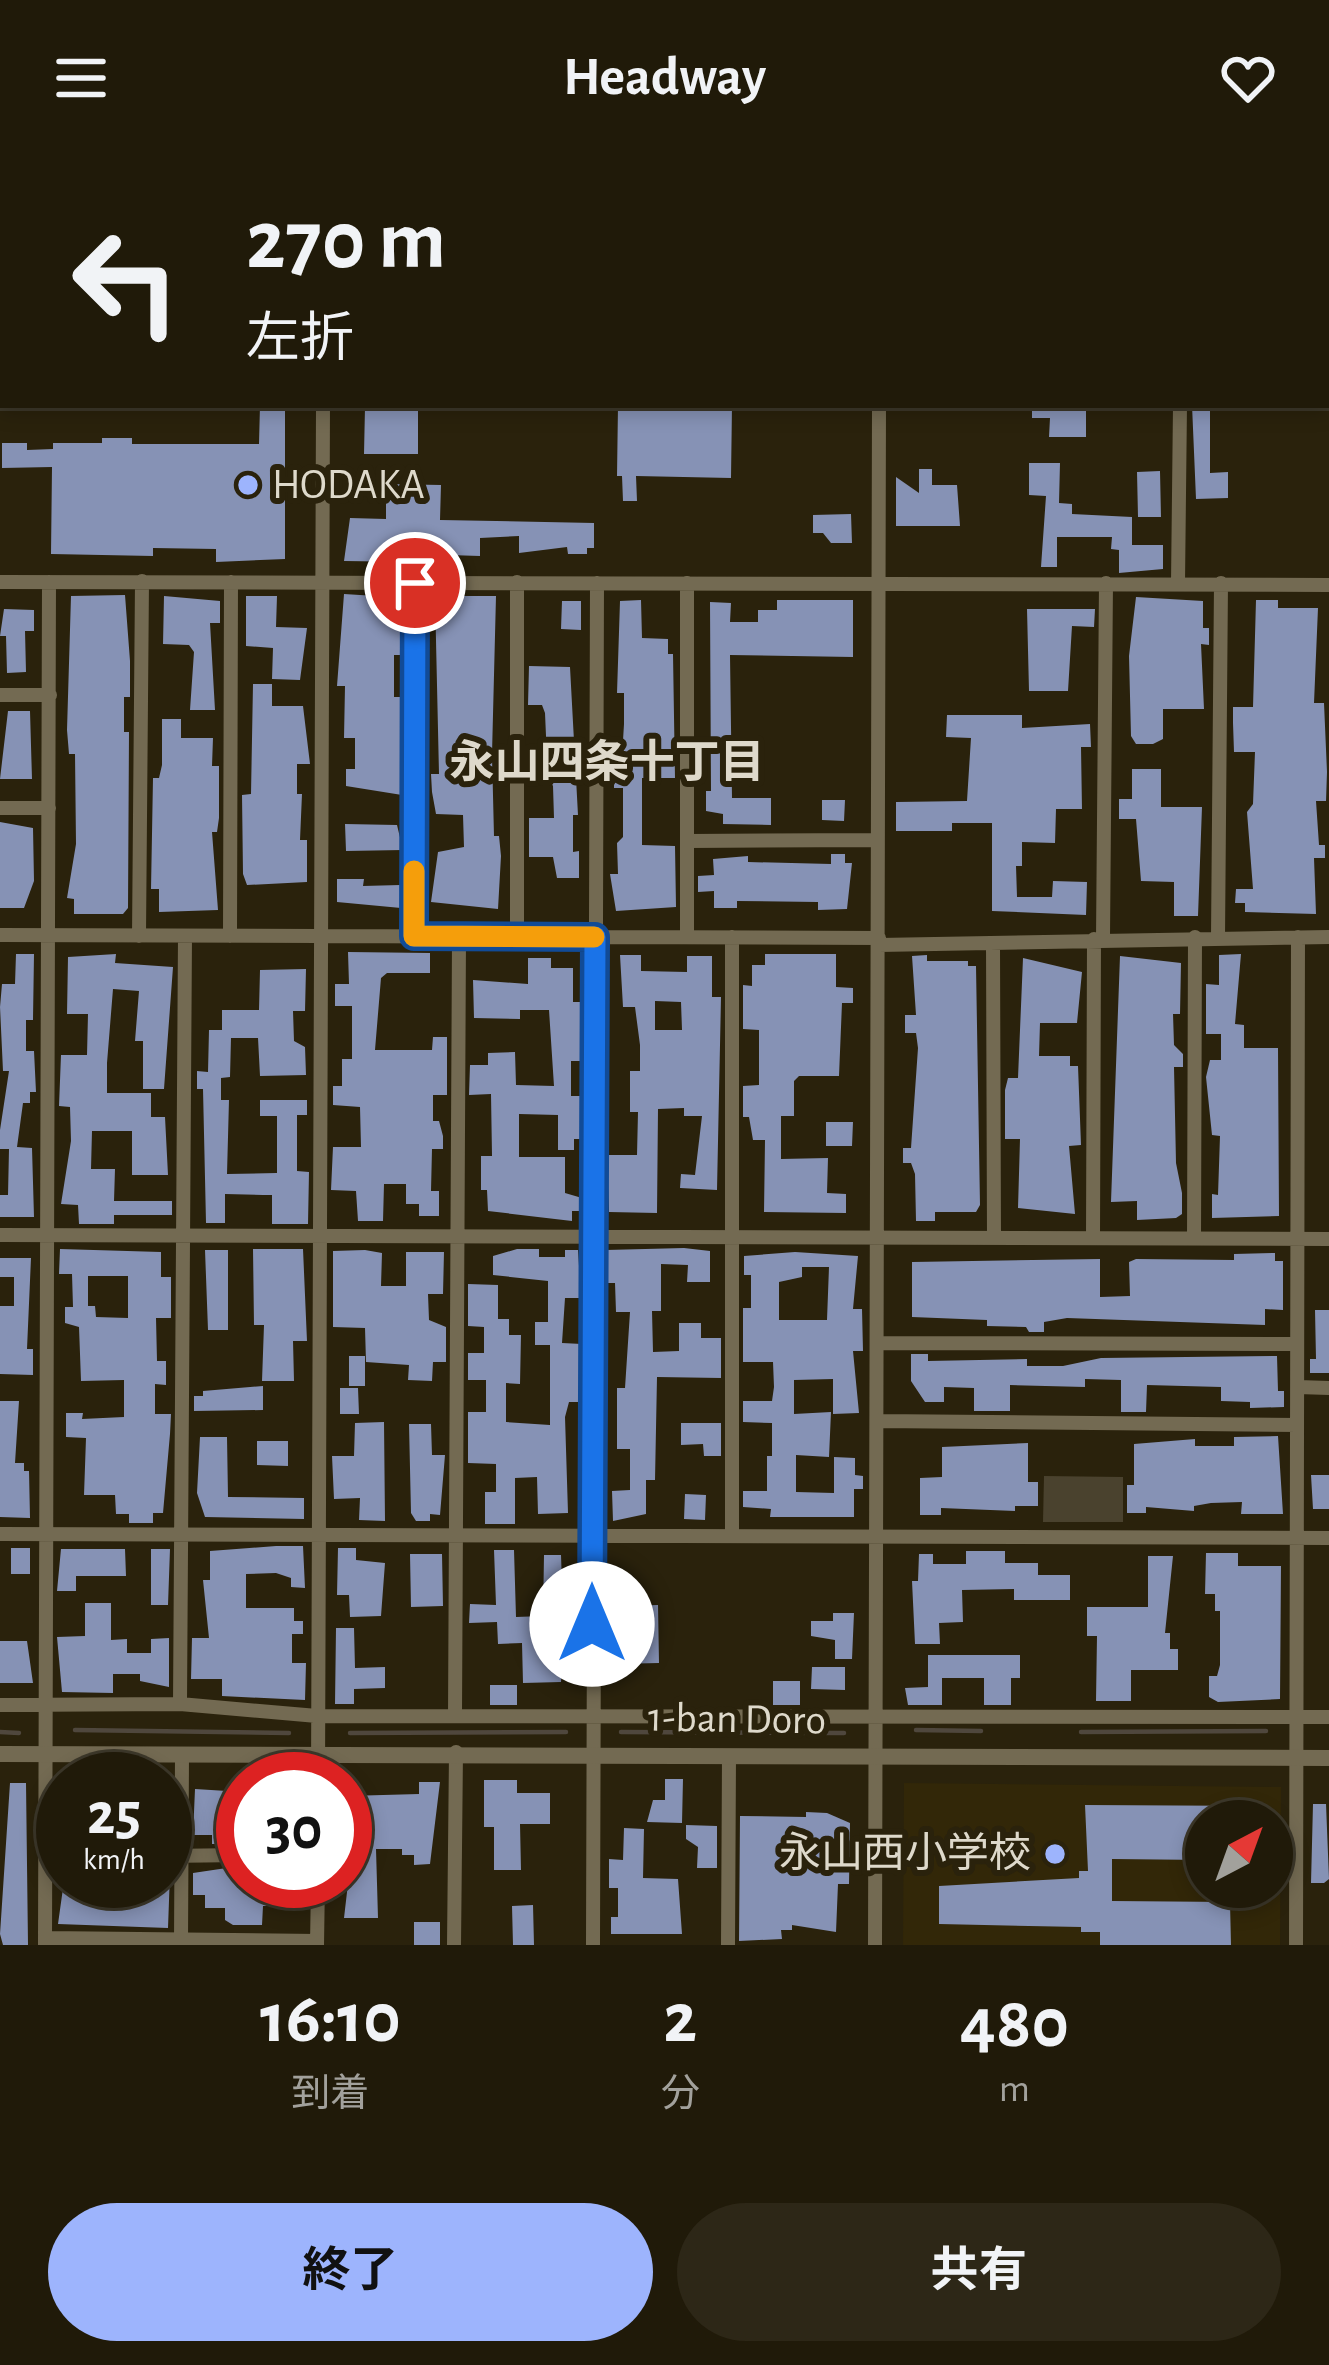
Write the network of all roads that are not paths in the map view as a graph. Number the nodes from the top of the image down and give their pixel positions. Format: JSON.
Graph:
{"nodes":[{"id":1,"x":323,"y":408,"type":"edge"},
{"id":2,"x":879,"y":408,"type":"edge"},
{"id":3,"x":1180,"y":408,"type":"edge"},
{"id":4,"x":142,"y":581,"type":"junction"},
{"id":5,"x":0,"y":582,"type":"edge"},
{"id":6,"x":49,"y":582,"type":"junction"},
{"id":7,"x":231,"y":582,"type":"junction"},
{"id":8,"x":517,"y":582,"type":"junction"},
{"id":9,"x":322,"y":583,"type":"junction"},
{"id":10,"x":415,"y":583,"type":"junction"},
{"id":11,"x":687,"y":583,"type":"junction"},
{"id":12,"x":1106,"y":583,"type":"junction"},
{"id":13,"x":1178,"y":583,"type":"junction"},
{"id":14,"x":597,"y":584,"type":"junction"},
{"id":15,"x":878,"y":584,"type":"junction"},
{"id":16,"x":1221,"y":584,"type":"junction"},
{"id":17,"x":1329,"y":585,"type":"edge"},
{"id":18,"x":0,"y":694,"type":"edge"},
{"id":19,"x":50,"y":695,"type":"junction"},
{"id":20,"x":0,"y":808,"type":"edge"},
{"id":21,"x":49,"y":808,"type":"junction"},
{"id":22,"x":878,"y":840,"type":"junction"},
{"id":23,"x":689,"y":841,"type":"junction"},
{"id":24,"x":0,"y":934,"type":"edge"},
{"id":25,"x":49,"y":935,"type":"junction"},
{"id":26,"x":139,"y":935,"type":"junction"},
{"id":27,"x":185,"y":936,"type":"junction"},
{"id":28,"x":230,"y":936,"type":"junction"},
{"id":29,"x":321,"y":936,"type":"junction"},
{"id":30,"x":414,"y":936,"type":"junction"},
{"id":31,"x":459,"y":937,"type":"junction"},
{"id":32,"x":517,"y":937,"type":"junction"},
{"id":33,"x":595,"y":937,"type":"junction"},
{"id":34,"x":687,"y":937,"type":"junction"},
{"id":35,"x":731,"y":937,"type":"junction"},
{"id":36,"x":1195,"y":937,"type":"junction"},
{"id":37,"x":1219,"y":937,"type":"junction"},
{"id":38,"x":1298,"y":937,"type":"junction"},
{"id":39,"x":1329,"y":937,"type":"edge"},
{"id":40,"x":1098,"y":939,"type":"junction"},
{"id":41,"x":879,"y":941,"type":"junction"},
{"id":42,"x":993,"y":944,"type":"junction"},
{"id":43,"x":0,"y":1235,"type":"edge"},
{"id":44,"x":47,"y":1236,"type":"junction"},
{"id":45,"x":182,"y":1236,"type":"junction"},
{"id":46,"x":321,"y":1236,"type":"junction"},
{"id":47,"x":458,"y":1237,"type":"junction"},
{"id":48,"x":595,"y":1237,"type":"junction"},
{"id":49,"x":731,"y":1237,"type":"junction"},
{"id":50,"x":878,"y":1238,"type":"junction"},
{"id":51,"x":994,"y":1238,"type":"junction"},
{"id":52,"x":1093,"y":1238,"type":"junction"},
{"id":53,"x":1194,"y":1238,"type":"junction"},
{"id":54,"x":1297,"y":1238,"type":"junction"},
{"id":55,"x":1329,"y":1239,"type":"edge"},
{"id":56,"x":878,"y":1343,"type":"junction"},
{"id":57,"x":1297,"y":1344,"type":"junction"},
{"id":58,"x":1298,"y":1388,"type":"junction"},
{"id":59,"x":1329,"y":1388,"type":"edge"},
{"id":60,"x":878,"y":1421,"type":"junction"},
{"id":61,"x":1297,"y":1425,"type":"junction"},
{"id":62,"x":0,"y":1534,"type":"edge"},
{"id":63,"x":46,"y":1534,"type":"junction"},
{"id":64,"x":181,"y":1534,"type":"junction"},
{"id":65,"x":593,"y":1535,"type":"junction"},
{"id":66,"x":319,"y":1536,"type":"junction"},
{"id":67,"x":456,"y":1536,"type":"junction"},
{"id":68,"x":732,"y":1536,"type":"junction"},
{"id":69,"x":876,"y":1537,"type":"junction"},
{"id":70,"x":1298,"y":1538,"type":"junction"},
{"id":71,"x":1329,"y":1538,"type":"edge"},
{"id":72,"x":180,"y":1704,"type":"junction"},
{"id":73,"x":0,"y":1705,"type":"edge"},
{"id":74,"x":44,"y":1706,"type":"junction"},
{"id":75,"x":592,"y":1714,"type":"junction"},
{"id":76,"x":317,"y":1716,"type":"junction"},
{"id":77,"x":455,"y":1716,"type":"junction"},
{"id":78,"x":876,"y":1716,"type":"junction"},
{"id":79,"x":1296,"y":1717,"type":"junction"},
{"id":80,"x":1329,"y":1717,"type":"edge"},
{"id":81,"x":594,"y":1751,"type":"junction"},
{"id":82,"x":45,"y":1752,"type":"edge"},
{"id":83,"x":318,"y":1752,"type":"edge"},
{"id":84,"x":456,"y":1752,"type":"junction"},
{"id":85,"x":0,"y":1754,"type":"edge"},
{"id":86,"x":372,"y":1754,"type":"edge"},
{"id":87,"x":36,"y":1756,"type":"edge"},
{"id":88,"x":729,"y":1756,"type":"junction"},
{"id":89,"x":876,"y":1758,"type":"junction"},
{"id":90,"x":1296,"y":1758,"type":"junction"},
{"id":91,"x":1329,"y":1758,"type":"edge"},
{"id":92,"x":45,"y":1908,"type":"edge"},
{"id":93,"x":178,"y":1908,"type":"edge"},
{"id":94,"x":317,"y":1908,"type":"edge"},
{"id":95,"x":45,"y":1941,"type":"edge"},
{"id":96,"x":181,"y":1942,"type":"edge"},
{"id":97,"x":316,"y":1943,"type":"edge"},
{"id":98,"x":454,"y":1945,"type":"edge"},
{"id":99,"x":592,"y":1945,"type":"edge"},
{"id":100,"x":728,"y":1945,"type":"edge"},
{"id":101,"x":875,"y":1945,"type":"edge"},
{"id":102,"x":1296,"y":1945,"type":"edge"}],
"edges":[{"from":1,"to":9,"type":"street"},
{"from":2,"to":15,"type":"street"},
{"from":3,"to":13,"type":"street"},
{"from":4,"to":6,"type":"street"},
{"from":4,"to":7,"type":"street"},
{"from":4,"to":26,"type":"street"},
{"from":5,"to":6,"type":"street"},
{"from":6,"to":19,"type":"street"},
{"from":7,"to":9,"type":"street"},
{"from":7,"to":28,"type":"street"},
{"from":8,"to":10,"type":"street"},
{"from":8,"to":14,"type":"street"},
{"from":8,"to":32,"type":"street"},
{"from":9,"to":10,"type":"street"},
{"from":9,"to":29,"type":"street"},
{"from":10,"to":30,"type":"street"},
{"from":11,"to":14,"type":"street"},
{"from":11,"to":15,"type":"street"},
{"from":11,"to":23,"type":"street"},
{"from":12,"to":13,"type":"street"},
{"from":12,"to":15,"type":"street"},
{"from":12,"to":40,"type":"street"},
{"from":13,"to":16,"type":"street"},
{"from":14,"to":33,"type":"street"},
{"from":15,"to":22,"type":"street"},
{"from":16,"to":17,"type":"street"},
{"from":16,"to":37,"type":"street"},
{"from":18,"to":19,"type":"street"},
{"from":19,"to":21,"type":"street"},
{"from":20,"to":21,"type":"street"},
{"from":21,"to":25,"type":"street"},
{"from":22,"to":23,"type":"street"},
{"from":22,"to":41,"type":"street"},
{"from":23,"to":34,"type":"street"},
{"from":24,"to":25,"type":"street"},
{"from":25,"to":26,"type":"street"},
{"from":25,"to":44,"type":"street"},
{"from":26,"to":27,"type":"street"},
{"from":27,"to":28,"type":"street"},
{"from":27,"to":45,"type":"street"},
{"from":28,"to":29,"type":"street"},
{"from":29,"to":30,"type":"street"},
{"from":29,"to":46,"type":"street"},
{"from":30,"to":31,"type":"street"},
{"from":31,"to":32,"type":"street"},
{"from":31,"to":47,"type":"street"},
{"from":32,"to":33,"type":"street"},
{"from":33,"to":34,"type":"street"},
{"from":33,"to":48,"type":"street"},
{"from":34,"to":35,"type":"street"},
{"from":35,"to":41,"type":"street"},
{"from":35,"to":49,"type":"street"},
{"from":36,"to":37,"type":"street"},
{"from":36,"to":40,"type":"street"},
{"from":36,"to":53,"type":"street"},
{"from":37,"to":38,"type":"street"},
{"from":38,"to":39,"type":"street"},
{"from":38,"to":54,"type":"street"},
{"from":40,"to":42,"type":"street"},
{"from":40,"to":52,"type":"street"},
{"from":41,"to":42,"type":"street"},
{"from":41,"to":50,"type":"street"},
{"from":42,"to":51,"type":"street"},
{"from":43,"to":44,"type":"street"},
{"from":44,"to":45,"type":"street"},
{"from":44,"to":63,"type":"street"},
{"from":45,"to":46,"type":"street"},
{"from":45,"to":64,"type":"street"},
{"from":46,"to":47,"type":"street"},
{"from":46,"to":66,"type":"street"},
{"from":47,"to":48,"type":"street"},
{"from":47,"to":67,"type":"street"},
{"from":48,"to":49,"type":"street"},
{"from":48,"to":65,"type":"street"},
{"from":49,"to":50,"type":"street"},
{"from":49,"to":68,"type":"street"},
{"from":50,"to":51,"type":"street"},
{"from":50,"to":56,"type":"street"},
{"from":51,"to":52,"type":"street"},
{"from":52,"to":53,"type":"street"},
{"from":53,"to":54,"type":"street"},
{"from":54,"to":55,"type":"street"},
{"from":54,"to":57,"type":"street"},
{"from":56,"to":57,"type":"street"},
{"from":56,"to":60,"type":"street"},
{"from":57,"to":58,"type":"street"},
{"from":58,"to":59,"type":"street"},
{"from":58,"to":61,"type":"street"},
{"from":60,"to":61,"type":"street"},
{"from":60,"to":69,"type":"street"},
{"from":61,"to":70,"type":"street"},
{"from":62,"to":63,"type":"street"},
{"from":63,"to":64,"type":"street"},
{"from":63,"to":74,"type":"street"},
{"from":64,"to":66,"type":"street"},
{"from":64,"to":72,"type":"street"},
{"from":65,"to":67,"type":"street"},
{"from":65,"to":68,"type":"street"},
{"from":65,"to":75,"type":"street"},
{"from":66,"to":67,"type":"street"},
{"from":66,"to":76,"type":"street"},
{"from":67,"to":77,"type":"street"},
{"from":68,"to":69,"type":"street"},
{"from":69,"to":70,"type":"street"},
{"from":69,"to":78,"type":"street"},
{"from":70,"to":71,"type":"street"},
{"from":70,"to":79,"type":"street"},
{"from":72,"to":74,"type":"street"},
{"from":72,"to":76,"type":"street"},
{"from":73,"to":74,"type":"street"},
{"from":74,"to":82,"type":"street"},
{"from":75,"to":77,"type":"street"},
{"from":75,"to":78,"type":"street"},
{"from":75,"to":81,"type":"street"},
{"from":76,"to":77,"type":"street"},
{"from":76,"to":83,"type":"street"},
{"from":78,"to":79,"type":"street"},
{"from":78,"to":89,"type":"street"},
{"from":79,"to":80,"type":"street"},
{"from":79,"to":90,"type":"street"},
{"from":81,"to":84,"type":"street","name":"1-ban Doro"},
{"from":81,"to":88,"type":"street","name":"1-ban Doro"},
{"from":81,"to":99,"type":"street"},
{"from":84,"to":86,"type":"street","name":"1-ban Doro"},
{"from":84,"to":98,"type":"street"},
{"from":85,"to":87,"type":"street","name":"1-ban Doro"},
{"from":88,"to":89,"type":"street","name":"1-ban Doro"},
{"from":88,"to":100,"type":"street"},
{"from":89,"to":90,"type":"street","name":"1-ban Doro"},
{"from":89,"to":101,"type":"street"},
{"from":90,"to":91,"type":"street","name":"1-ban Doro"},
{"from":90,"to":102,"type":"street"},
{"from":92,"to":95,"type":"street"},
{"from":93,"to":96,"type":"street"},
{"from":94,"to":97,"type":"street"},
{"from":95,"to":96,"type":"street"},
{"from":96,"to":97,"type":"street"}]}
